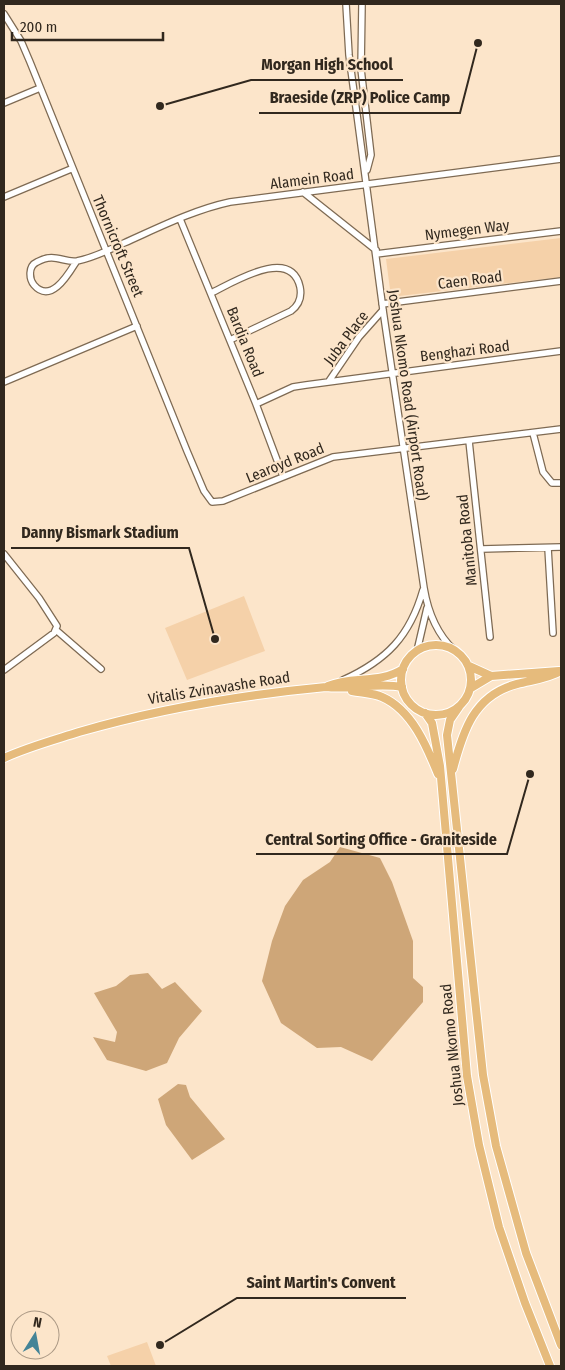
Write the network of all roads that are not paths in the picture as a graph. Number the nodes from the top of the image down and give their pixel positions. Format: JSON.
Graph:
{"nodes":[{"id":1,"x":346,"y":4,"type":"edge"},
{"id":2,"x":362,"y":4,"type":"edge"},
{"id":3,"x":4,"y":14,"type":"edge"},
{"id":4,"x":40,"y":88,"type":"junction"},
{"id":5,"x":4,"y":103,"type":"edge"},
{"id":6,"x":561,"y":159,"type":"edge"},
{"id":7,"x":71,"y":169,"type":"junction"},
{"id":8,"x":367,"y":184,"type":"junction"},
{"id":9,"x":304,"y":192,"type":"junction"},
{"id":10,"x":4,"y":197,"type":"edge"},
{"id":11,"x":180,"y":219,"type":"junction"},
{"id":12,"x":561,"y":231,"type":"edge"},
{"id":13,"x":108,"y":250,"type":"junction"},
{"id":14,"x":376,"y":252,"type":"junction"},
{"id":15,"x":76,"y":262,"type":"junction"},
{"id":16,"x":561,"y":281,"type":"edge"},
{"id":17,"x":211,"y":293,"type":"junction"},
{"id":18,"x":382,"y":307,"type":"junction"},
{"id":19,"x":137,"y":326,"type":"junction"},
{"id":20,"x":230,"y":340,"type":"junction"},
{"id":21,"x":561,"y":351,"type":"edge"},
{"id":22,"x":391,"y":373,"type":"junction"},
{"id":23,"x":329,"y":381,"type":"junction"},
{"id":24,"x":4,"y":382,"type":"edge"},
{"id":25,"x":256,"y":404,"type":"junction"},
{"id":26,"x":561,"y":429,"type":"edge"},
{"id":27,"x":533,"y":433,"type":"junction"},
{"id":28,"x":469,"y":441,"type":"junction"},
{"id":29,"x":402,"y":448,"type":"junction"},
{"id":30,"x":283,"y":476,"type":"junction"},
{"id":31,"x":561,"y":483,"type":"edge"},
{"id":32,"x":204,"y":491,"type":"joint"},
{"id":33,"x":561,"y":547,"type":"edge"},
{"id":34,"x":548,"y":548,"type":"junction"},
{"id":35,"x":482,"y":549,"type":"junction"},
{"id":36,"x":4,"y":554,"type":"edge"},
{"id":37,"x":424,"y":588,"type":"junction"},
{"id":38,"x":427,"y":608,"type":"junction"},
{"id":39,"x":55,"y":632,"type":"junction"},
{"id":40,"x":553,"y":633,"type":"dead end"},
{"id":41,"x":490,"y":637,"type":"dead end"},
{"id":42,"x":454,"y":650,"type":"junction"},
{"id":43,"x":417,"y":651,"type":"junction"},
{"id":44,"x":468,"y":666,"type":"junction"},
{"id":45,"x":101,"y":669,"type":"dead end"},
{"id":46,"x":403,"y":669,"type":"junction"},
{"id":47,"x":4,"y":670,"type":"edge"},
{"id":48,"x":561,"y":671,"type":"edge"},
{"id":49,"x":491,"y":676,"type":"junction"},
{"id":50,"x":340,"y":685,"type":"junction"},
{"id":51,"x":402,"y":687,"type":"junction"},
{"id":52,"x":471,"y":688,"type":"junction"},
{"id":53,"x":458,"y":707,"type":"junction"},
{"id":54,"x":425,"y":713,"type":"junction"},
{"id":55,"x":4,"y":758,"type":"edge"},
{"id":56,"x":451,"y":774,"type":"junction"},
{"id":57,"x":441,"y":781,"type":"junction"},
{"id":58,"x":561,"y":1345,"type":"edge"},
{"id":59,"x":550,"y":1366,"type":"edge"}],
"edges":[{"from":1,"to":8,"type":"street"},
{"from":2,"to":8,"type":"street"},
{"from":3,"to":4,"type":"street","name":"Thornicroft Street"},
{"from":4,"to":5,"type":"street"},
{"from":4,"to":7,"type":"street","name":"Thornicroft Street"},
{"from":6,"to":8,"type":"street","name":"Alamein Road"},
{"from":7,"to":10,"type":"street"},
{"from":7,"to":13,"type":"street","name":"Thornicroft Street"},
{"from":8,"to":9,"type":"street","name":"Alamein Road"},
{"from":8,"to":14,"type":"street","name":"Joshua Nkomo Road (Airport Road)"},
{"from":9,"to":11,"type":"street","name":"Alamein Road"},
{"from":9,"to":14,"type":"street"},
{"from":11,"to":13,"type":"street","name":"Alamein Road"},
{"from":11,"to":17,"type":"street","name":"Bardia Road"},
{"from":12,"to":14,"type":"street","name":"Nymegen Way"},
{"from":13,"to":15,"type":"street","name":"Alamein Road"},
{"from":13,"to":19,"type":"street","name":"Thornicroft Street"},
{"from":14,"to":18,"type":"street","name":"Joshua Nkomo Road (Airport Road)"},
{"from":15,"to":15,"type":"street","name":"Alamein Road"},
{"from":16,"to":18,"type":"street","name":"Caen Road"},
{"from":17,"to":20,"type":"street","name":"Bardia Road"},
{"from":17,"to":20,"type":"street"},
{"from":18,"to":22,"type":"street","name":"Joshua Nkomo Road (Airport Road)"},
{"from":18,"to":23,"type":"street","name":"Juba Place"},
{"from":19,"to":24,"type":"street"},
{"from":19,"to":32,"type":"street","name":"Thornicroft Street"},
{"from":20,"to":25,"type":"street","name":"Bardia Road"},
{"from":21,"to":22,"type":"street","name":"Benghazi Road"},
{"from":22,"to":23,"type":"street","name":"Benghazi Road"},
{"from":22,"to":29,"type":"street","name":"Joshua Nkomo Road (Airport Road)"},
{"from":23,"to":25,"type":"street","name":"Benghazi Road"},
{"from":25,"to":30,"type":"street","name":"Bardia Road"},
{"from":26,"to":27,"type":"street","name":"Learoyd Road"},
{"from":27,"to":28,"type":"street","name":"Learoyd Road"},
{"from":27,"to":31,"type":"street"},
{"from":28,"to":29,"type":"street","name":"Learoyd Road"},
{"from":28,"to":35,"type":"street","name":"Manitoba Road"},
{"from":29,"to":30,"type":"street","name":"Learoyd Road"},
{"from":29,"to":37,"type":"street","name":"Joshua Nkomo Road (Airport Road)"},
{"from":30,"to":32,"type":"street","name":"Learoyd Road"},
{"from":33,"to":34,"type":"street"},
{"from":34,"to":35,"type":"street"},
{"from":34,"to":40,"type":"street"},
{"from":35,"to":41,"type":"street","name":"Manitoba Road"},
{"from":36,"to":39,"type":"street"},
{"from":37,"to":38,"type":"street","name":"Joshua Nkomo Road (Airport Road)"},
{"from":37,"to":50,"type":"street"},
{"from":38,"to":42,"type":"street"},
{"from":38,"to":43,"type":"street"},
{"from":39,"to":45,"type":"street"},
{"from":39,"to":47,"type":"street"},
{"from":42,"to":43,"type":"main road"},
{"from":42,"to":44,"type":"main road"},
{"from":43,"to":46,"type":"main road"},
{"from":44,"to":49,"type":"main road"},
{"from":44,"to":52,"type":"main road"},
{"from":46,"to":50,"type":"main road","name":"Vitalis Zvinavashe Road"},
{"from":46,"to":51,"type":"main road"},
{"from":48,"to":49,"type":"main road"},
{"from":48,"to":56,"type":"main road"},
{"from":49,"to":52,"type":"main road"},
{"from":50,"to":51,"type":"main road","name":"Vitalis Zvinavashe Road"},
{"from":50,"to":55,"type":"main road","name":"Vitalis Zvinavashe Road"},
{"from":50,"to":57,"type":"main road"},
{"from":51,"to":54,"type":"main road"},
{"from":52,"to":53,"type":"main road"},
{"from":53,"to":54,"type":"main road"},
{"from":53,"to":56,"type":"main road","name":"Joshua Nkomo Road"},
{"from":54,"to":57,"type":"main road","name":"Joshua Nkomo Road"},
{"from":56,"to":58,"type":"main road","name":"Joshua Nkomo Road"},
{"from":57,"to":59,"type":"main road","name":"Joshua Nkomo Road"}]}
